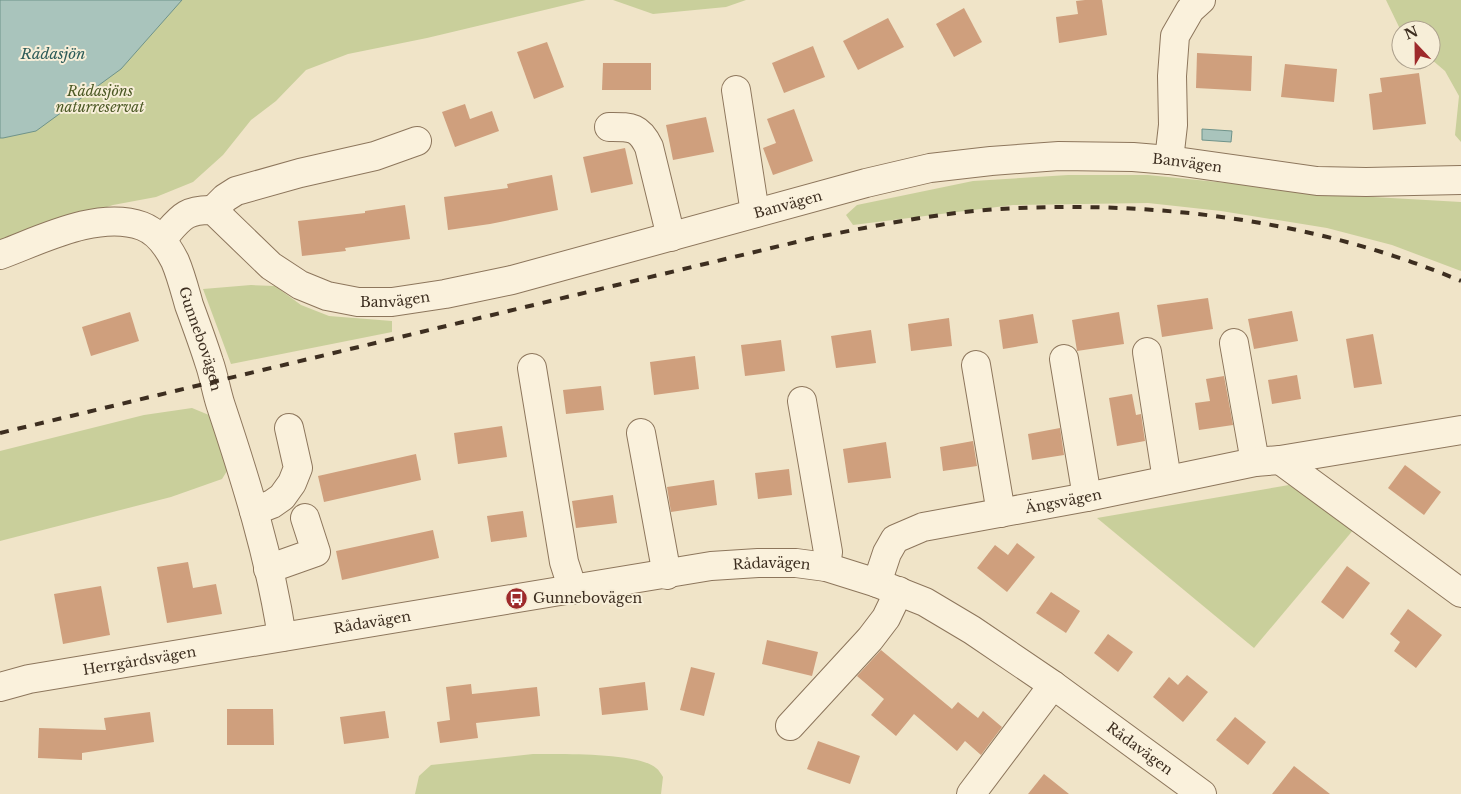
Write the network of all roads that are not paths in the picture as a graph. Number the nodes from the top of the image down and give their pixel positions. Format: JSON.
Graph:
{"nodes":[{"id":1,"x":1201,"y":0,"type":"edge"},
{"id":2,"x":736,"y":90,"type":"dead end"},
{"id":3,"x":610,"y":127,"type":"dead end"},
{"id":4,"x":417,"y":141,"type":"dead end"},
{"id":5,"x":1169,"y":160,"type":"junction"},
{"id":6,"x":1461,"y":180,"type":"edge"},
{"id":7,"x":213,"y":210,"type":"junction"},
{"id":8,"x":755,"y":213,"type":"junction"},
{"id":9,"x":671,"y":237,"type":"junction"},
{"id":10,"x":162,"y":239,"type":"junction"},
{"id":11,"x":0,"y":255,"type":"edge"},
{"id":12,"x":1234,"y":343,"type":"dead end"},
{"id":13,"x":1147,"y":352,"type":"dead end"},
{"id":14,"x":1064,"y":359,"type":"dead end"},
{"id":15,"x":976,"y":365,"type":"dead end"},
{"id":16,"x":532,"y":368,"type":"dead end"},
{"id":17,"x":802,"y":401,"type":"dead end"},
{"id":18,"x":289,"y":428,"type":"dead end"},
{"id":19,"x":1461,"y":430,"type":"edge"},
{"id":20,"x":641,"y":433,"type":"dead end"},
{"id":21,"x":1268,"y":461,"type":"junction"},
{"id":22,"x":1167,"y":480,"type":"junction"},
{"id":23,"x":1086,"y":497,"type":"junction"},
{"id":24,"x":254,"y":511,"type":"junction"},
{"id":25,"x":1001,"y":513,"type":"junction"},
{"id":26,"x":305,"y":518,"type":"dead end"},
{"id":27,"x":826,"y":567,"type":"junction"},
{"id":28,"x":268,"y":569,"type":"junction"},
{"id":29,"x":667,"y":575,"type":"junction"},
{"id":30,"x":888,"y":587,"type":"junction"},
{"id":31,"x":573,"y":590,"type":"junction"},
{"id":32,"x":1461,"y":593,"type":"edge"},
{"id":33,"x":282,"y":637,"type":"junction"},
{"id":34,"x":1054,"y":685,"type":"junction"},
{"id":35,"x":0,"y":687,"type":"edge"},
{"id":36,"x":790,"y":726,"type":"dead end"},
{"id":37,"x":971,"y":794,"type":"edge"},
{"id":38,"x":1202,"y":794,"type":"edge"}],
"edges":[{"from":1,"to":5,"type":"street"},
{"from":2,"to":8,"type":"street"},
{"from":3,"to":9,"type":"street"},
{"from":4,"to":7,"type":"street"},
{"from":5,"to":6,"type":"street","name":"Banvägen"},
{"from":5,"to":8,"type":"street","name":"Banvägen"},
{"from":7,"to":9,"type":"street","name":"Banvägen"},
{"from":7,"to":10,"type":"street"},
{"from":8,"to":9,"type":"street","name":"Banvägen"},
{"from":10,"to":11,"type":"street","name":"Gunnebovägen"},
{"from":10,"to":24,"type":"street","name":"Gunnebovägen"},
{"from":12,"to":21,"type":"street"},
{"from":13,"to":22,"type":"street"},
{"from":14,"to":23,"type":"street"},
{"from":15,"to":25,"type":"street"},
{"from":16,"to":31,"type":"street"},
{"from":17,"to":27,"type":"street"},
{"from":18,"to":24,"type":"street"},
{"from":19,"to":21,"type":"street","name":"Ängsvägen"},
{"from":20,"to":29,"type":"street"},
{"from":21,"to":22,"type":"street","name":"Ängsvägen"},
{"from":21,"to":32,"type":"street"},
{"from":22,"to":23,"type":"street","name":"Ängsvägen"},
{"from":23,"to":25,"type":"street","name":"Ängsvägen"},
{"from":24,"to":28,"type":"street","name":"Gunnebovägen"},
{"from":25,"to":30,"type":"street","name":"Ängsvägen"},
{"from":26,"to":28,"type":"street"},
{"from":27,"to":29,"type":"street","name":"Rådavägen"},
{"from":27,"to":30,"type":"street","name":"Rådavägen"},
{"from":28,"to":33,"type":"street","name":"Gunnebovägen"},
{"from":29,"to":31,"type":"street","name":"Rådavägen"},
{"from":30,"to":34,"type":"street","name":"Rådavägen"},
{"from":30,"to":36,"type":"street","name":"Ängsvägen"},
{"from":31,"to":33,"type":"street","name":"Rådavägen"},
{"from":33,"to":35,"type":"street","name":"Herrgårdsvägen"},
{"from":34,"to":37,"type":"street"},
{"from":34,"to":38,"type":"street","name":"Rådavägen"}]}
